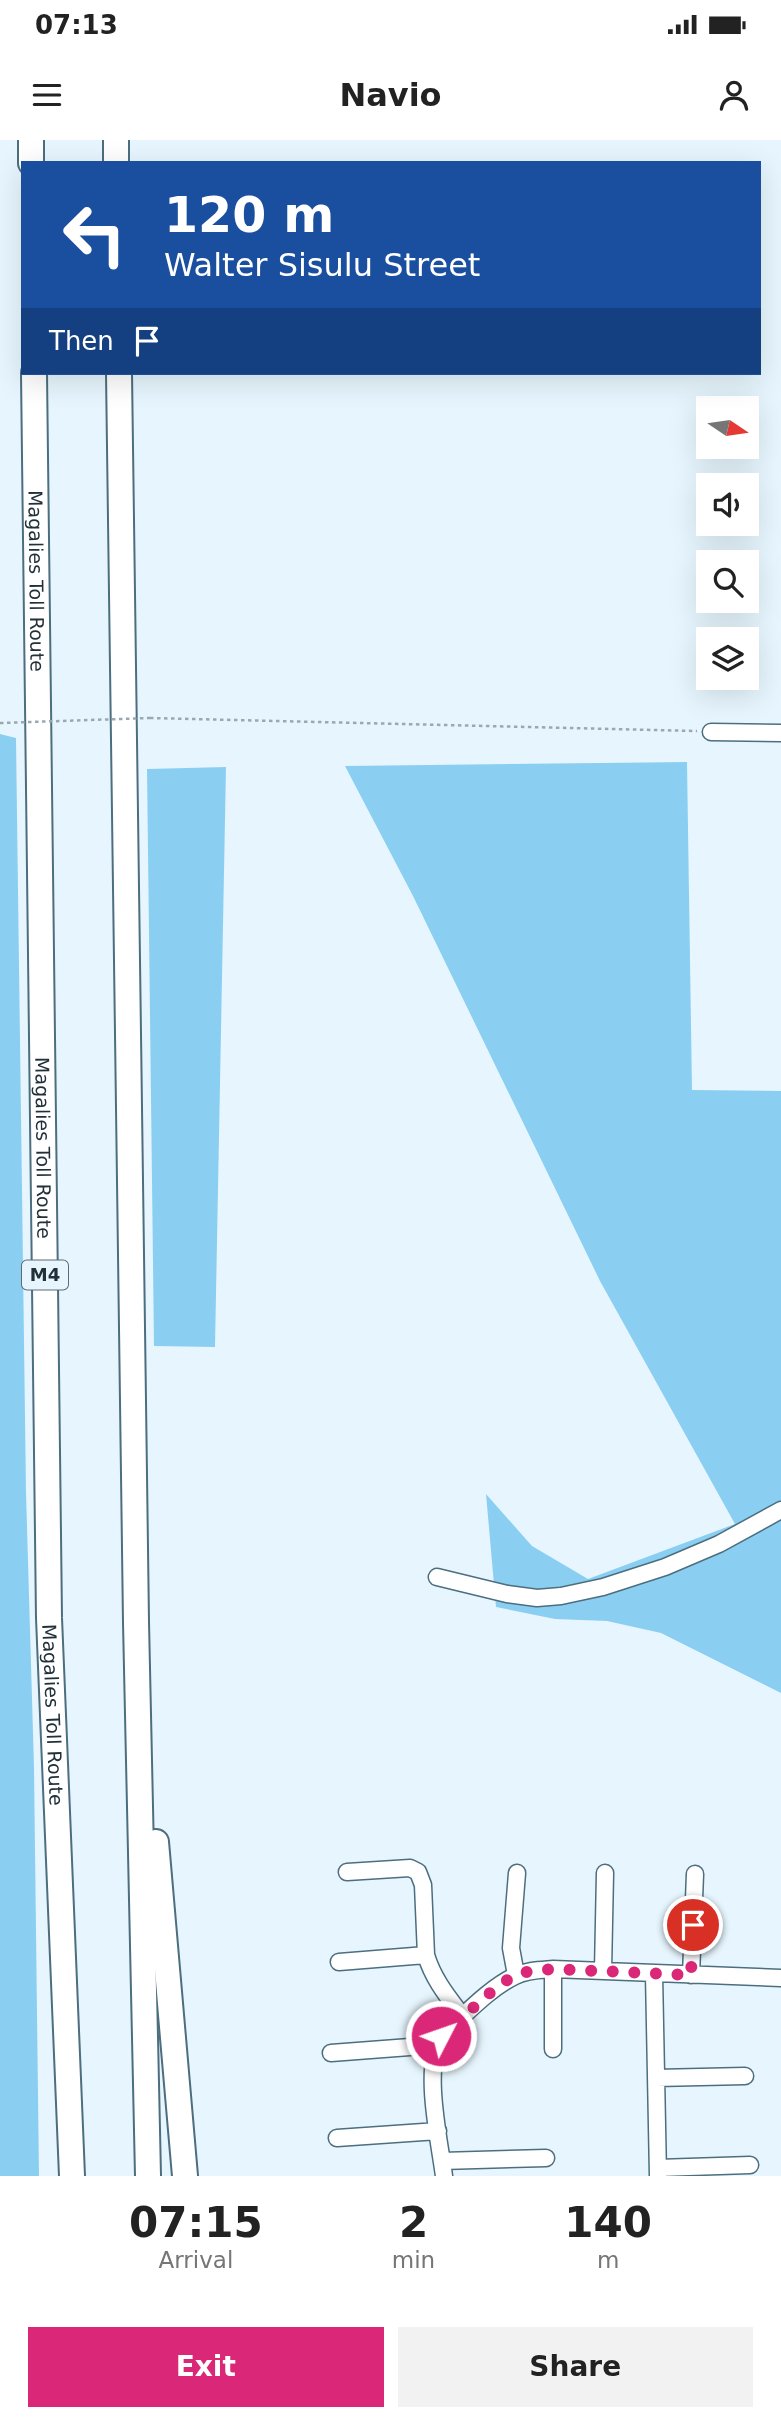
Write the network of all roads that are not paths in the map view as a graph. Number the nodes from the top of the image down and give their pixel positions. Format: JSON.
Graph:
{"nodes":[{"id":1,"x":31,"y":140,"type":"edge"},
{"id":2,"x":116,"y":140,"type":"edge"},
{"id":3,"x":31,"y":161,"type":"edge"},
{"id":4,"x":116,"y":161,"type":"edge"},
{"id":5,"x":34,"y":375,"type":"edge"},
{"id":6,"x":119,"y":375,"type":"edge"},
{"id":7,"x":711,"y":732,"type":"road end"},
{"id":8,"x":781,"y":733,"type":"edge"},
{"id":9,"x":781,"y":1510,"type":"edge"},
{"id":10,"x":437,"y":1577,"type":"dead end"},
{"id":11,"x":49,"y":1618,"type":"junction"},
{"id":12,"x":136,"y":1622,"type":"junction"},
{"id":13,"x":347,"y":1872,"type":"dead end"},
{"id":14,"x":516,"y":1872,"type":"dead end"},
{"id":15,"x":606,"y":1873,"type":"dead end"},
{"id":16,"x":695,"y":1874,"type":"dead end"},
{"id":17,"x":426,"y":1955,"type":"junction"},
{"id":18,"x":339,"y":1962,"type":"dead end"},
{"id":19,"x":553,"y":1969,"type":"junction"},
{"id":20,"x":603,"y":1971,"type":"junction"},
{"id":21,"x":654,"y":1974,"type":"junction"},
{"id":22,"x":516,"y":1975,"type":"junction"},
{"id":23,"x":691,"y":1975,"type":"junction"},
{"id":24,"x":781,"y":1978,"type":"edge"},
{"id":25,"x":463,"y":2017,"type":"junction"},
{"id":26,"x":436,"y":2045,"type":"junction"},
{"id":27,"x":553,"y":2049,"type":"dead end"},
{"id":28,"x":331,"y":2053,"type":"dead end"},
{"id":29,"x":745,"y":2076,"type":"dead end"},
{"id":30,"x":656,"y":2078,"type":"junction"},
{"id":31,"x":438,"y":2131,"type":"junction"},
{"id":32,"x":337,"y":2138,"type":"dead end"},
{"id":33,"x":546,"y":2158,"type":"dead end"},
{"id":34,"x":750,"y":2165,"type":"dead end"},
{"id":35,"x":443,"y":2168,"type":"edge"},
{"id":36,"x":658,"y":2172,"type":"edge"},
{"id":37,"x":55,"y":2176,"type":"edge"},
{"id":38,"x":72,"y":2176,"type":"edge"},
{"id":39,"x":148,"y":2176,"type":"edge"},
{"id":40,"x":185,"y":2176,"type":"edge"}],
"edges":[{"from":1,"to":3,"type":"highway"},
{"from":2,"to":4,"type":"highway"},
{"from":5,"to":11,"type":"highway","name":"Magalies Toll Route","number":"M4"},
{"from":6,"to":12,"type":"highway"},
{"from":7,"to":8,"type":"street"},
{"from":9,"to":10,"type":"street"},
{"from":11,"to":37,"type":"highway"},
{"from":11,"to":38,"type":"highway","name":"Magalies Toll Route","number":"M4"},
{"from":12,"to":39,"type":"highway"},
{"from":12,"to":40,"type":"highway"},
{"from":13,"to":17,"type":"street"},
{"from":14,"to":22,"type":"street"},
{"from":15,"to":20,"type":"street"},
{"from":16,"to":23,"type":"street"},
{"from":17,"to":18,"type":"street"},
{"from":17,"to":25,"type":"street"},
{"from":19,"to":20,"type":"street"},
{"from":19,"to":22,"type":"street"},
{"from":19,"to":27,"type":"street"},
{"from":20,"to":21,"type":"street"},
{"from":21,"to":23,"type":"street"},
{"from":21,"to":30,"type":"street"},
{"from":22,"to":25,"type":"street"},
{"from":23,"to":24,"type":"street"},
{"from":25,"to":26,"type":"street"},
{"from":26,"to":28,"type":"street"},
{"from":26,"to":31,"type":"street"},
{"from":29,"to":30,"type":"street"},
{"from":30,"to":36,"type":"street"},
{"from":31,"to":32,"type":"street"},
{"from":31,"to":35,"type":"street"},
{"from":33,"to":35,"type":"street"},
{"from":34,"to":36,"type":"street"}]}
